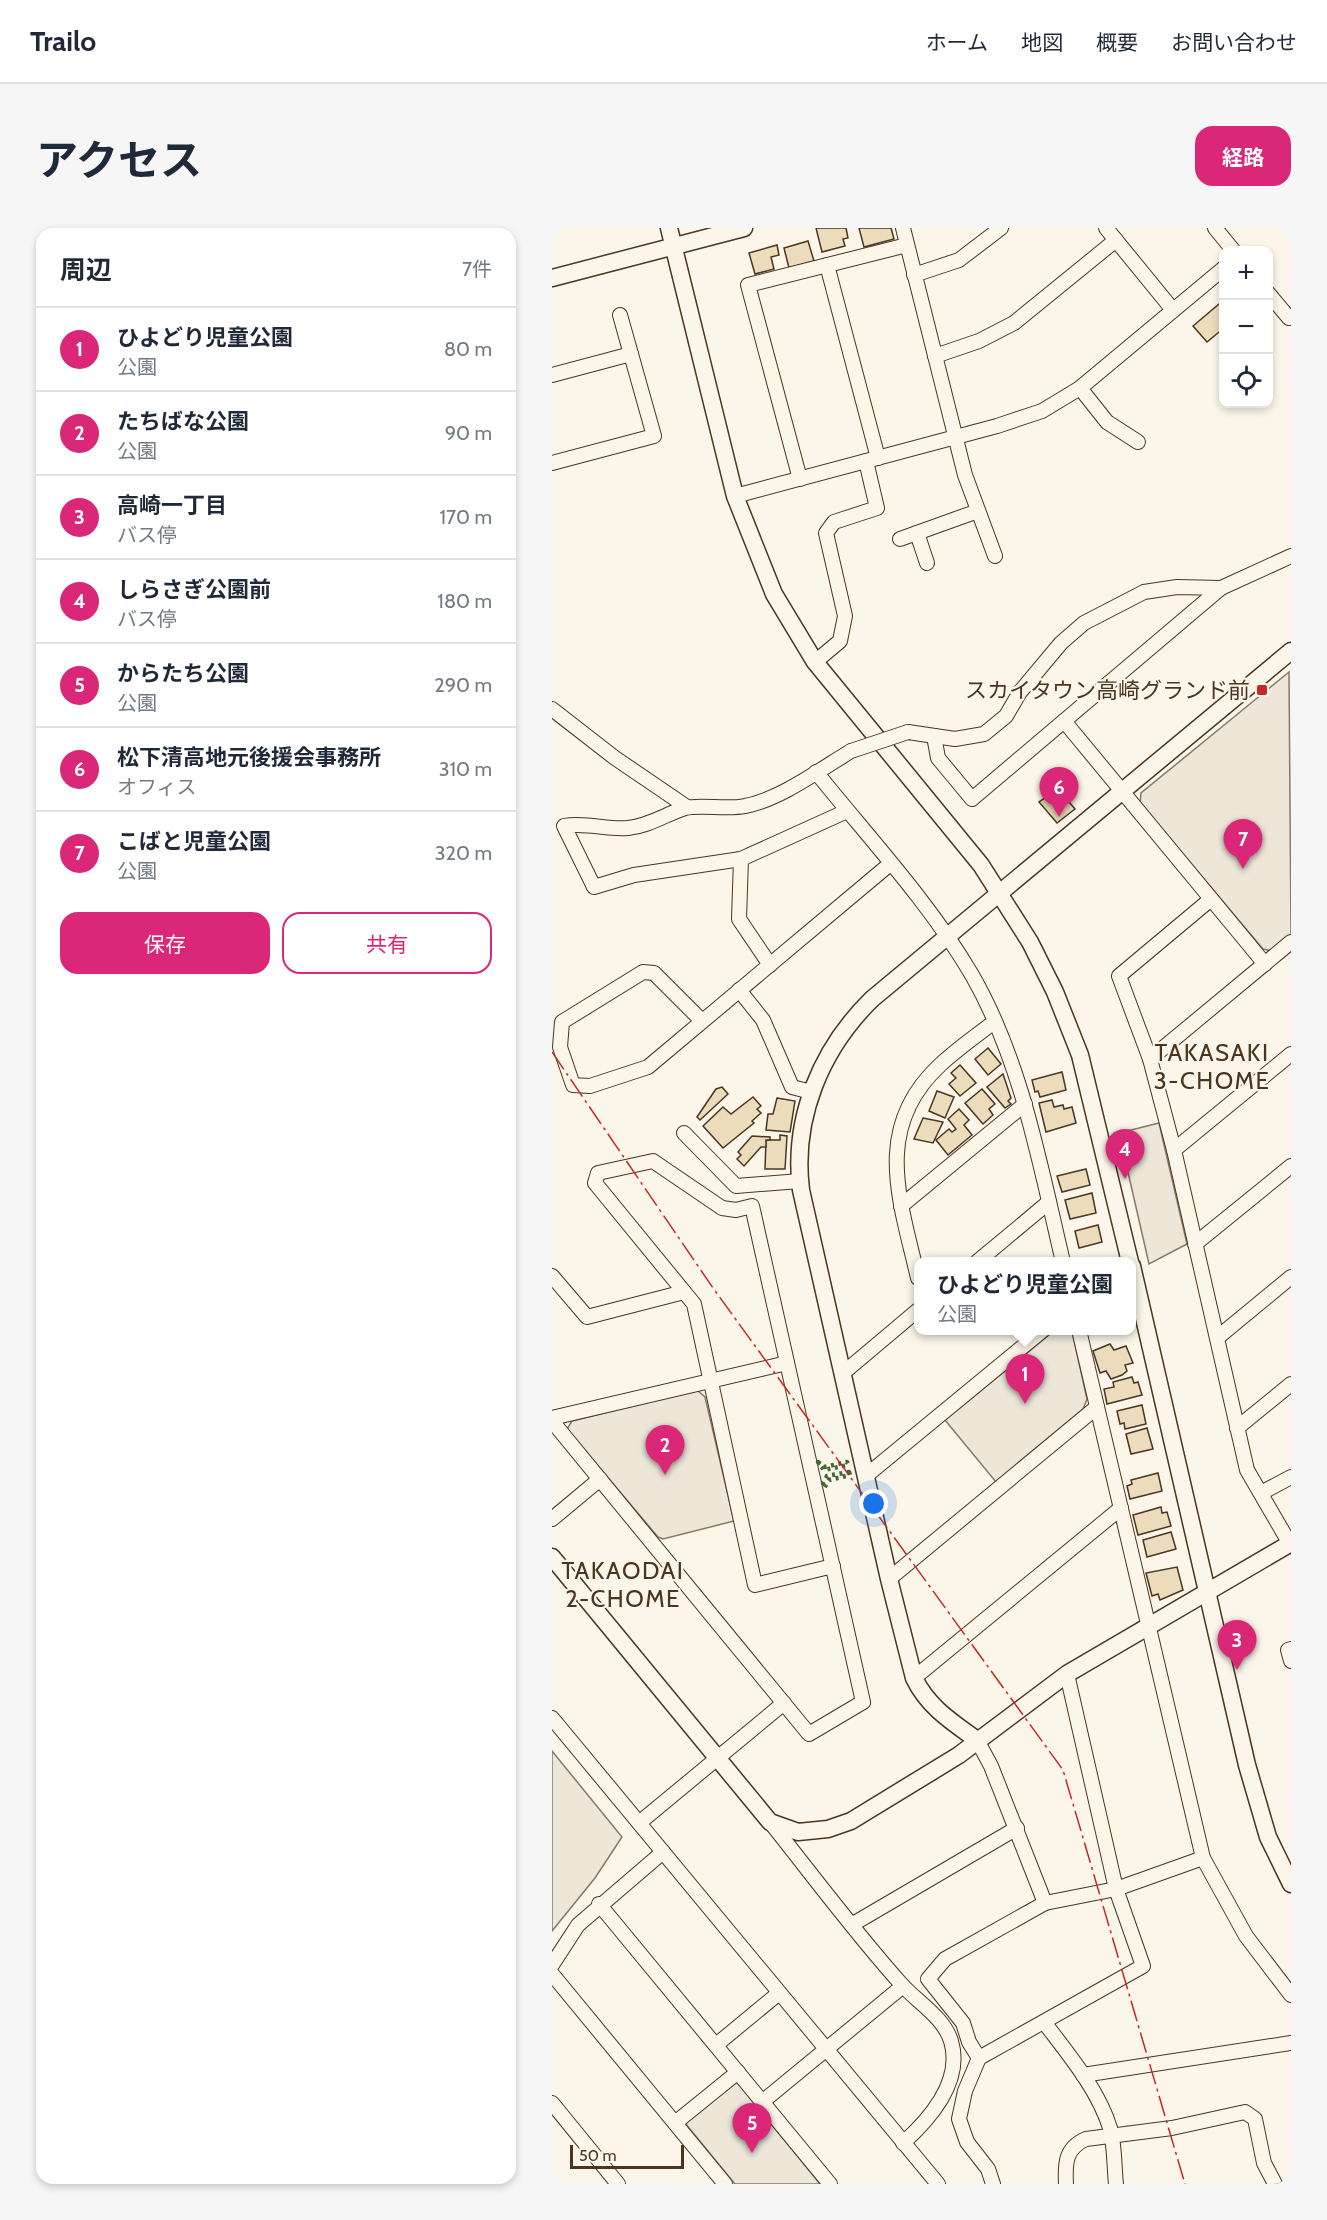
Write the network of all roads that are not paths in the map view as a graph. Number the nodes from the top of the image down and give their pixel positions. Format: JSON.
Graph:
{"nodes":[{"id":1,"x":669,"y":228,"type":"edge"},
{"id":2,"x":744,"y":228,"type":"edge"},
{"id":3,"x":903,"y":228,"type":"edge"},
{"id":4,"x":1001,"y":228,"type":"edge"},
{"id":5,"x":1106,"y":228,"type":"edge"},
{"id":6,"x":1215,"y":228,"type":"edge"},
{"id":7,"x":1116,"y":240,"type":"junction"},
{"id":8,"x":907,"y":245,"type":"junction"},
{"id":9,"x":1230,"y":246,"type":"edge"},
{"id":10,"x":673,"y":247,"type":"junction"},
{"id":11,"x":827,"y":265,"type":"junction"},
{"id":12,"x":1219,"y":272,"type":"edge"},
{"id":13,"x":915,"y":275,"type":"junction"},
{"id":14,"x":552,"y":278,"type":"edge"},
{"id":15,"x":1273,"y":298,"type":"edge"},
{"id":16,"x":1173,"y":310,"type":"junction"},
{"id":17,"x":620,"y":315,"type":"dead end"},
{"id":18,"x":1291,"y":316,"type":"edge"},
{"id":19,"x":631,"y":354,"type":"junction"},
{"id":20,"x":935,"y":356,"type":"junction"},
{"id":21,"x":552,"y":375,"type":"edge"},
{"id":22,"x":1080,"y":388,"type":"junction"},
{"id":23,"x":956,"y":437,"type":"junction"},
{"id":24,"x":1138,"y":442,"type":"dead end"},
{"id":25,"x":872,"y":460,"type":"junction"},
{"id":26,"x":552,"y":464,"type":"edge"},
{"id":27,"x":800,"y":479,"type":"junction"},
{"id":28,"x":735,"y":496,"type":"junction"},
{"id":29,"x":978,"y":511,"type":"junction"},
{"id":30,"x":917,"y":533,"type":"junction"},
{"id":31,"x":900,"y":539,"type":"dead end"},
{"id":32,"x":995,"y":556,"type":"dead end"},
{"id":33,"x":1291,"y":556,"type":"edge"},
{"id":34,"x":927,"y":563,"type":"dead end"},
{"id":35,"x":1221,"y":588,"type":"junction"},
{"id":36,"x":1291,"y":651,"type":"edge"},
{"id":37,"x":815,"y":662,"type":"junction"},
{"id":38,"x":552,"y":709,"type":"edge"},
{"id":39,"x":1064,"y":721,"type":"junction"},
{"id":40,"x":934,"y":736,"type":"junction"},
{"id":41,"x":816,"y":772,"type":"junction"},
{"id":42,"x":1122,"y":791,"type":"junction"},
{"id":43,"x":687,"y":807,"type":"junction"},
{"id":44,"x":847,"y":811,"type":"junction"},
{"id":45,"x":741,"y":859,"type":"junction"},
{"id":46,"x":890,"y":864,"type":"junction"},
{"id":47,"x":1000,"y":893,"type":"junction"},
{"id":48,"x":1212,"y":899,"type":"junction"},
{"id":49,"x":948,"y":936,"type":"junction"},
{"id":50,"x":1291,"y":942,"type":"edge"},
{"id":51,"x":1265,"y":964,"type":"junction"},
{"id":52,"x":770,"y":965,"type":"junction"},
{"id":53,"x":739,"y":990,"type":"junction"},
{"id":54,"x":702,"y":1021,"type":"junction"},
{"id":55,"x":994,"y":1022,"type":"junction"},
{"id":56,"x":1291,"y":1054,"type":"edge"},
{"id":57,"x":1150,"y":1059,"type":"junction"},
{"id":58,"x":811,"y":1092,"type":"junction"},
{"id":59,"x":1025,"y":1104,"type":"junction"},
{"id":60,"x":684,"y":1133,"type":"dead end"},
{"id":61,"x":1174,"y":1150,"type":"junction"},
{"id":62,"x":1291,"y":1166,"type":"edge"},
{"id":63,"x":800,"y":1181,"type":"junction"},
{"id":64,"x":1049,"y":1202,"type":"junction"},
{"id":65,"x":902,"y":1206,"type":"junction"},
{"id":66,"x":1196,"y":1244,"type":"junction"},
{"id":67,"x":983,"y":1257,"type":"edge"},
{"id":68,"x":1062,"y":1257,"type":"edge"},
{"id":69,"x":1129,"y":1257,"type":"edge"},
{"id":70,"x":914,"y":1260,"type":"edge"},
{"id":71,"x":552,"y":1276,"type":"edge"},
{"id":72,"x":1291,"y":1277,"type":"edge"},
{"id":73,"x":1136,"y":1287,"type":"edge"},
{"id":74,"x":684,"y":1292,"type":"junction"},
{"id":75,"x":914,"y":1313,"type":"edge"},
{"id":76,"x":1037,"y":1335,"type":"edge"},
{"id":77,"x":1080,"y":1335,"type":"edge"},
{"id":78,"x":1217,"y":1338,"type":"junction"},
{"id":79,"x":787,"y":1363,"type":"junction"},
{"id":80,"x":842,"y":1374,"type":"junction"},
{"id":81,"x":711,"y":1381,"type":"junction"},
{"id":82,"x":1291,"y":1384,"type":"edge"},
{"id":83,"x":1097,"y":1407,"type":"junction"},
{"id":84,"x":552,"y":1419,"type":"edge"},
{"id":85,"x":1237,"y":1428,"type":"junction"},
{"id":86,"x":867,"y":1475,"type":"junction"},
{"id":87,"x":1291,"y":1477,"type":"edge"},
{"id":88,"x":600,"y":1479,"type":"junction"},
{"id":89,"x":1261,"y":1493,"type":"junction"},
{"id":90,"x":1121,"y":1508,"type":"junction"},
{"id":91,"x":552,"y":1519,"type":"edge"},
{"id":92,"x":1291,"y":1544,"type":"edge"},
{"id":93,"x":552,"y":1557,"type":"edge"},
{"id":94,"x":833,"y":1566,"type":"junction"},
{"id":95,"x":889,"y":1579,"type":"junction"},
{"id":96,"x":1208,"y":1590,"type":"junction"},
{"id":97,"x":1149,"y":1625,"type":"junction"},
{"id":98,"x":1291,"y":1649,"type":"edge"},
{"id":99,"x":1291,"y":1661,"type":"edge"},
{"id":100,"x":1067,"y":1674,"type":"junction"},
{"id":101,"x":914,"y":1678,"type":"junction"},
{"id":102,"x":784,"y":1703,"type":"junction"},
{"id":103,"x":552,"y":1718,"type":"edge"},
{"id":104,"x":977,"y":1740,"type":"junction"},
{"id":105,"x":717,"y":1758,"type":"junction"},
{"id":106,"x":770,"y":1822,"type":"junction"},
{"id":107,"x":639,"y":1823,"type":"junction"},
{"id":108,"x":1017,"y":1828,"type":"junction"},
{"id":109,"x":663,"y":1852,"type":"junction"},
{"id":110,"x":1203,"y":1858,"type":"junction"},
{"id":111,"x":1291,"y":1884,"type":"edge"},
{"id":112,"x":1116,"y":1889,"type":"junction"},
{"id":113,"x":1046,"y":1903,"type":"junction"},
{"id":114,"x":599,"y":1904,"type":"junction"},
{"id":115,"x":853,"y":1924,"type":"junction"},
{"id":116,"x":552,"y":1965,"type":"edge"},
{"id":117,"x":552,"y":1974,"type":"edge"},
{"id":118,"x":903,"y":1986,"type":"junction"},
{"id":119,"x":779,"y":1993,"type":"junction"},
{"id":120,"x":1291,"y":1995,"type":"edge"},
{"id":121,"x":1044,"y":2022,"type":"junction"},
{"id":122,"x":1291,"y":2043,"type":"edge"},
{"id":123,"x":716,"y":2045,"type":"junction"},
{"id":124,"x":826,"y":2049,"type":"junction"},
{"id":125,"x":979,"y":2058,"type":"junction"},
{"id":126,"x":738,"y":2072,"type":"junction"},
{"id":127,"x":1083,"y":2075,"type":"junction"},
{"id":128,"x":762,"y":2102,"type":"junction"},
{"id":129,"x":552,"y":2103,"type":"edge"},
{"id":130,"x":675,"y":2123,"type":"junction"},
{"id":131,"x":1111,"y":2135,"type":"junction"},
{"id":132,"x":903,"y":2143,"type":"junction"},
{"id":133,"x":618,"y":2184,"type":"edge"},
{"id":134,"x":725,"y":2184,"type":"edge"},
{"id":135,"x":830,"y":2184,"type":"edge"},
{"id":136,"x":938,"y":2184,"type":"edge"},
{"id":137,"x":993,"y":2184,"type":"edge"},
{"id":138,"x":1066,"y":2184,"type":"edge"},
{"id":139,"x":1116,"y":2184,"type":"edge"},
{"id":140,"x":1275,"y":2184,"type":"edge"}],
"edges":[{"from":1,"to":10,"type":"street"},
{"from":2,"to":10,"type":"street"},
{"from":3,"to":8,"type":"street"},
{"from":4,"to":13,"type":"street"},
{"from":5,"to":7,"type":"street"},
{"from":6,"to":9,"type":"street"},
{"from":7,"to":16,"type":"street"},
{"from":7,"to":20,"type":"street"},
{"from":8,"to":11,"type":"street"},
{"from":8,"to":13,"type":"street"},
{"from":10,"to":14,"type":"street"},
{"from":10,"to":28,"type":"street"},
{"from":11,"to":25,"type":"street"},
{"from":11,"to":27,"type":"street"},
{"from":12,"to":16,"type":"street"},
{"from":13,"to":20,"type":"street"},
{"from":15,"to":18,"type":"street"},
{"from":16,"to":22,"type":"street"},
{"from":17,"to":19,"type":"street"},
{"from":19,"to":21,"type":"street"},
{"from":19,"to":26,"type":"street"},
{"from":20,"to":23,"type":"street"},
{"from":22,"to":23,"type":"street"},
{"from":22,"to":24,"type":"street"},
{"from":23,"to":25,"type":"street"},
{"from":23,"to":29,"type":"street"},
{"from":25,"to":27,"type":"street"},
{"from":25,"to":37,"type":"street"},
{"from":27,"to":28,"type":"street"},
{"from":28,"to":37,"type":"street"},
{"from":29,"to":30,"type":"street"},
{"from":29,"to":32,"type":"street"},
{"from":30,"to":31,"type":"street"},
{"from":30,"to":34,"type":"street"},
{"from":33,"to":35,"type":"street"},
{"from":35,"to":39,"type":"street"},
{"from":35,"to":40,"type":"street"},
{"from":36,"to":42,"type":"street"},
{"from":37,"to":47,"type":"street"},
{"from":38,"to":43,"type":"street"},
{"from":39,"to":40,"type":"street"},
{"from":39,"to":42,"type":"street"},
{"from":40,"to":41,"type":"street","bridge":true},
{"from":41,"to":43,"type":"street"},
{"from":41,"to":44,"type":"street"},
{"from":42,"to":47,"type":"street"},
{"from":42,"to":48,"type":"street"},
{"from":43,"to":45,"type":"street"},
{"from":44,"to":45,"type":"street"},
{"from":44,"to":46,"type":"street"},
{"from":45,"to":52,"type":"street"},
{"from":46,"to":49,"type":"street"},
{"from":46,"to":52,"type":"street"},
{"from":47,"to":49,"type":"street"},
{"from":47,"to":69,"type":"street"},
{"from":48,"to":51,"type":"street"},
{"from":48,"to":57,"type":"street"},
{"from":49,"to":55,"type":"street"},
{"from":49,"to":58,"type":"street"},
{"from":50,"to":51,"type":"street"},
{"from":51,"to":57,"type":"street"},
{"from":52,"to":53,"type":"street"},
{"from":53,"to":54,"type":"street"},
{"from":53,"to":58,"type":"street"},
{"from":54,"to":54,"type":"street"},
{"from":55,"to":59,"type":"street"},
{"from":55,"to":65,"type":"street"},
{"from":56,"to":61,"type":"street"},
{"from":57,"to":61,"type":"street"},
{"from":58,"to":63,"type":"street"},
{"from":59,"to":64,"type":"street"},
{"from":59,"to":65,"type":"street"},
{"from":60,"to":63,"type":"street"},
{"from":61,"to":66,"type":"street"},
{"from":62,"to":66,"type":"street"},
{"from":63,"to":80,"type":"street"},
{"from":64,"to":67,"type":"street"},
{"from":64,"to":68,"type":"street"},
{"from":65,"to":70,"type":"street"},
{"from":66,"to":78,"type":"street"},
{"from":71,"to":74,"type":"street"},
{"from":72,"to":78,"type":"street"},
{"from":73,"to":96,"type":"street"},
{"from":74,"to":79,"type":"street"},
{"from":74,"to":81,"type":"street"},
{"from":75,"to":80,"type":"street"},
{"from":76,"to":86,"type":"street"},
{"from":77,"to":83,"type":"street"},
{"from":78,"to":85,"type":"street"},
{"from":79,"to":81,"type":"street"},
{"from":79,"to":94,"type":"street"},
{"from":80,"to":86,"type":"street"},
{"from":81,"to":84,"type":"street"},
{"from":81,"to":94,"type":"street"},
{"from":82,"to":85,"type":"street"},
{"from":83,"to":90,"type":"street"},
{"from":83,"to":95,"type":"street"},
{"from":84,"to":88,"type":"street"},
{"from":85,"to":89,"type":"street"},
{"from":86,"to":95,"type":"street"},
{"from":87,"to":89,"type":"street"},
{"from":88,"to":91,"type":"street"},
{"from":88,"to":102,"type":"street"},
{"from":89,"to":92,"type":"street"},
{"from":90,"to":97,"type":"street"},
{"from":90,"to":101,"type":"street"},
{"from":92,"to":96,"type":"street"},
{"from":93,"to":105,"type":"street"},
{"from":94,"to":102,"type":"street"},
{"from":95,"to":101,"type":"street"},
{"from":96,"to":97,"type":"street"},
{"from":96,"to":111,"type":"street"},
{"from":97,"to":100,"type":"street"},
{"from":97,"to":110,"type":"street"},
{"from":98,"to":99,"type":"street"},
{"from":100,"to":104,"type":"street"},
{"from":100,"to":112,"type":"street"},
{"from":101,"to":104,"type":"street"},
{"from":102,"to":105,"type":"street"},
{"from":103,"to":107,"type":"street"},
{"from":104,"to":106,"type":"street"},
{"from":104,"to":108,"type":"street"},
{"from":105,"to":106,"type":"street"},
{"from":105,"to":107,"type":"street"},
{"from":106,"to":115,"type":"street"},
{"from":107,"to":109,"type":"street"},
{"from":108,"to":113,"type":"street"},
{"from":108,"to":115,"type":"street"},
{"from":109,"to":114,"type":"street"},
{"from":109,"to":119,"type":"street"},
{"from":110,"to":112,"type":"street"},
{"from":110,"to":120,"type":"street"},
{"from":112,"to":113,"type":"street"},
{"from":112,"to":121,"type":"street"},
{"from":113,"to":125,"type":"street"},
{"from":114,"to":116,"type":"street"},
{"from":114,"to":123,"type":"street"},
{"from":115,"to":118,"type":"street"},
{"from":117,"to":130,"type":"street"},
{"from":118,"to":124,"type":"street"},
{"from":118,"to":132,"type":"street"},
{"from":119,"to":123,"type":"street"},
{"from":119,"to":124,"type":"street"},
{"from":121,"to":125,"type":"street"},
{"from":121,"to":127,"type":"street"},
{"from":122,"to":127,"type":"street"},
{"from":123,"to":126,"type":"street"},
{"from":124,"to":128,"type":"street"},
{"from":124,"to":132,"type":"street"},
{"from":125,"to":137,"type":"street"},
{"from":126,"to":128,"type":"street"},
{"from":126,"to":130,"type":"street"},
{"from":127,"to":131,"type":"street"},
{"from":128,"to":135,"type":"street"},
{"from":129,"to":133,"type":"street"},
{"from":130,"to":134,"type":"street"},
{"from":131,"to":138,"type":"street"},
{"from":131,"to":139,"type":"street"},
{"from":131,"to":140,"type":"street"},
{"from":132,"to":136,"type":"street"}]}
